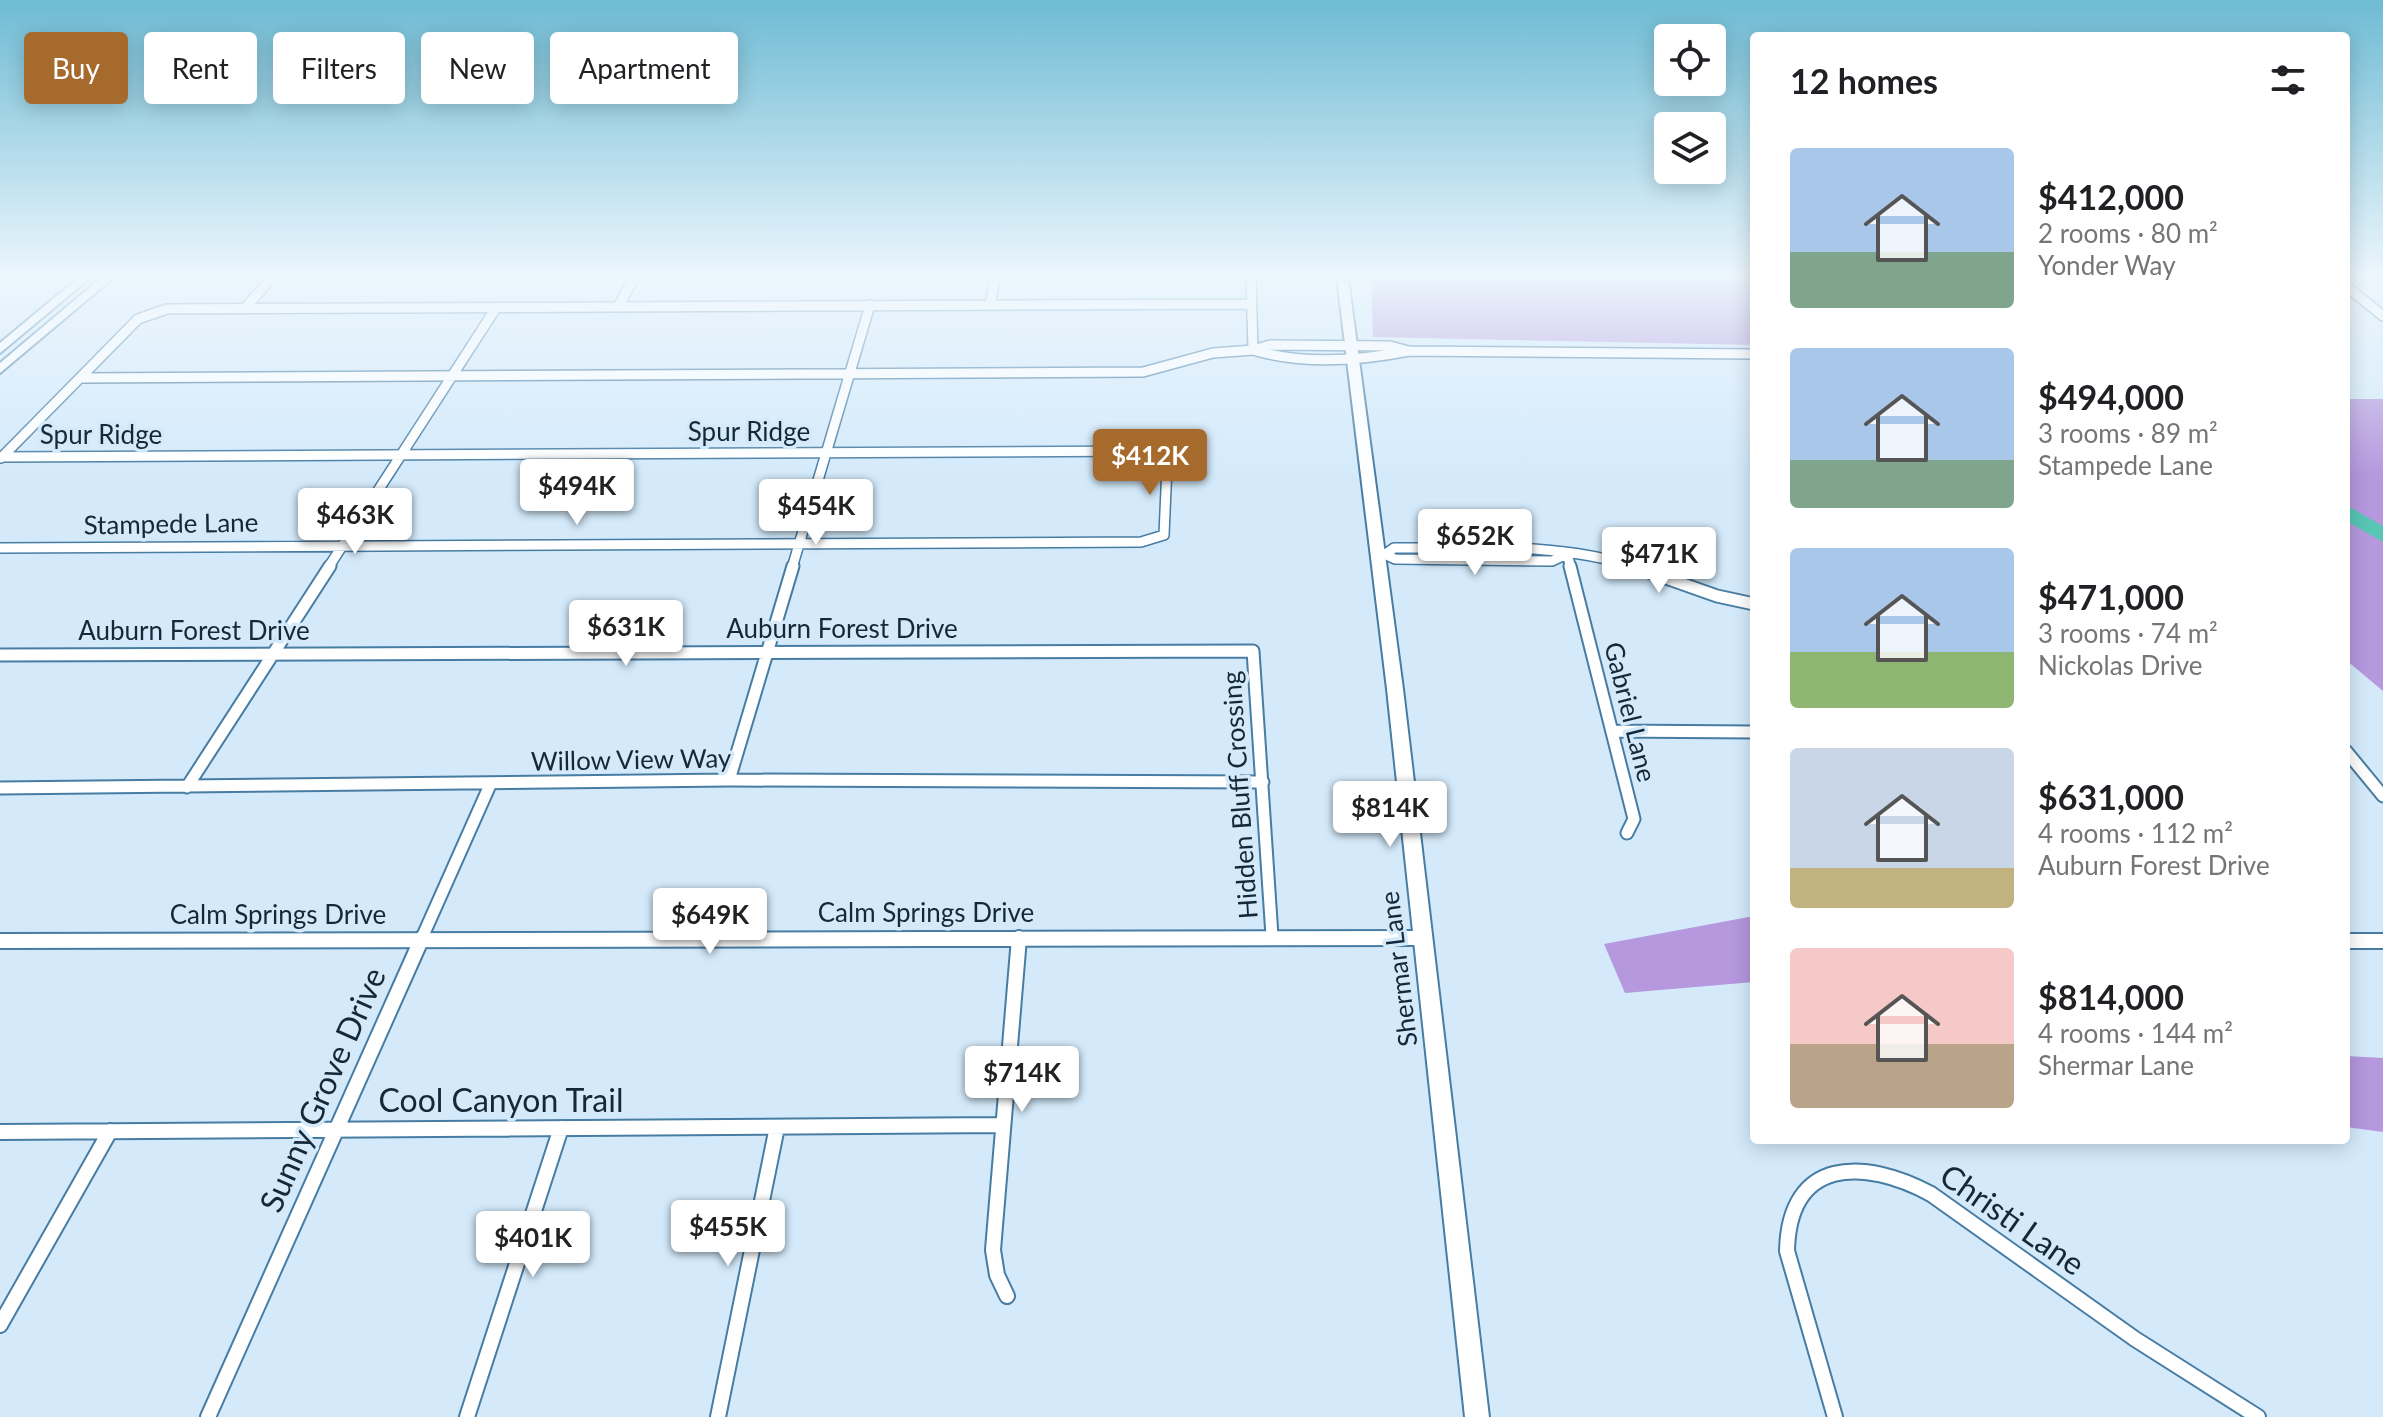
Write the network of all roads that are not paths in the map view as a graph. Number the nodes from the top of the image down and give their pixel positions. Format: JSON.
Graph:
{"nodes":[{"id":1,"x":29,"y":344,"type":"edge"},
{"id":2,"x":114,"y":344,"type":"edge"},
{"id":3,"x":473,"y":344,"type":"edge"},
{"id":4,"x":859,"y":344,"type":"edge"},
{"id":5,"x":1253,"y":344,"type":"edge"},
{"id":6,"x":1349,"y":344,"type":"edge"},
{"id":7,"x":1253,"y":350,"type":"junction"},
{"id":8,"x":1350,"y":351,"type":"junction"},
{"id":9,"x":1750,"y":354,"type":"edge"},
{"id":10,"x":0,"y":369,"type":"edge"},
{"id":11,"x":851,"y":374,"type":"junction"},
{"id":12,"x":453,"y":376,"type":"junction"},
{"id":13,"x":81,"y":378,"type":"junction"},
{"id":14,"x":827,"y":453,"type":"junction"},
{"id":15,"x":401,"y":455,"type":"junction"},
{"id":16,"x":1,"y":458,"type":"edge"},
{"id":17,"x":1158,"y":540,"type":"joint"},
{"id":18,"x":800,"y":543,"type":"junction"},
{"id":19,"x":342,"y":545,"type":"junction"},
{"id":20,"x":0,"y":548,"type":"edge"},
{"id":21,"x":1383,"y":553,"type":"junction"},
{"id":22,"x":1567,"y":554,"type":"junction"},
{"id":23,"x":1750,"y":603,"type":"edge"},
{"id":24,"x":768,"y":650,"type":"junction"},
{"id":25,"x":1253,"y":651,"type":"joint"},
{"id":26,"x":273,"y":653,"type":"junction"},
{"id":27,"x":0,"y":655,"type":"edge"},
{"id":28,"x":1612,"y":731,"type":"junction"},
{"id":29,"x":1750,"y":732,"type":"edge"},
{"id":30,"x":2350,"y":756,"type":"edge"},
{"id":31,"x":729,"y":780,"type":"junction"},
{"id":32,"x":1263,"y":782,"type":"junction"},
{"id":33,"x":490,"y":785,"type":"junction"},
{"id":34,"x":187,"y":787,"type":"junction"},
{"id":35,"x":0,"y":788,"type":"edge"},
{"id":36,"x":2383,"y":796,"type":"edge"},
{"id":37,"x":1627,"y":833,"type":"dead end"},
{"id":38,"x":1272,"y":936,"type":"junction"},
{"id":39,"x":1019,"y":937,"type":"junction"},
{"id":40,"x":422,"y":938,"type":"junction"},
{"id":41,"x":1420,"y":938,"type":"junction"},
{"id":42,"x":0,"y":941,"type":"edge"},
{"id":43,"x":2350,"y":941,"type":"edge"},
{"id":44,"x":2383,"y":941,"type":"edge"},
{"id":45,"x":1001,"y":1125,"type":"junction"},
{"id":46,"x":777,"y":1127,"type":"junction"},
{"id":47,"x":561,"y":1128,"type":"junction"},
{"id":48,"x":336,"y":1130,"type":"junction"},
{"id":49,"x":110,"y":1131,"type":"junction"},
{"id":50,"x":0,"y":1132,"type":"edge"},
{"id":51,"x":1007,"y":1296,"type":"dead end"},
{"id":52,"x":0,"y":1325,"type":"edge"},
{"id":53,"x":208,"y":1417,"type":"edge"},
{"id":54,"x":467,"y":1417,"type":"edge"},
{"id":55,"x":718,"y":1417,"type":"edge"},
{"id":56,"x":1477,"y":1417,"type":"edge"},
{"id":57,"x":1835,"y":1417,"type":"edge"},
{"id":58,"x":2258,"y":1417,"type":"edge"}],
"edges":[{"from":1,"to":10,"type":"street"},
{"from":2,"to":13,"type":"street"},
{"from":3,"to":12,"type":"street"},
{"from":4,"to":11,"type":"street"},
{"from":5,"to":7,"type":"street"},
{"from":6,"to":8,"type":"street","name":"Shermar Lane"},
{"from":7,"to":8,"type":"street"},
{"from":7,"to":11,"type":"street"},
{"from":8,"to":9,"type":"street"},
{"from":8,"to":21,"type":"street","name":"Shermar Lane"},
{"from":11,"to":12,"type":"street"},
{"from":11,"to":14,"type":"street"},
{"from":12,"to":13,"type":"street"},
{"from":12,"to":15,"type":"street"},
{"from":13,"to":16,"type":"street"},
{"from":14,"to":15,"type":"street","name":"Spur Ridge"},
{"from":14,"to":17,"type":"street","name":"Spur Ridge"},
{"from":14,"to":18,"type":"street"},
{"from":15,"to":16,"type":"street","name":"Spur Ridge"},
{"from":15,"to":19,"type":"street"},
{"from":17,"to":18,"type":"street","name":"Stampede Lane"},
{"from":18,"to":19,"type":"street","name":"Stampede Lane"},
{"from":18,"to":24,"type":"street"},
{"from":19,"to":20,"type":"street","name":"Stampede Lane"},
{"from":19,"to":26,"type":"street"},
{"from":21,"to":22,"type":"street"},
{"from":21,"to":41,"type":"street","name":"Shermar Lane"},
{"from":22,"to":23,"type":"street"},
{"from":22,"to":28,"type":"street","name":"Gabriel Lane"},
{"from":24,"to":25,"type":"street","name":"Auburn Forest Drive"},
{"from":24,"to":26,"type":"street","name":"Auburn Forest Drive"},
{"from":24,"to":31,"type":"street"},
{"from":25,"to":32,"type":"street","name":"Hidden Bluff Crossing"},
{"from":26,"to":27,"type":"street","name":"Auburn Forest Drive"},
{"from":26,"to":34,"type":"street"},
{"from":28,"to":29,"type":"street"},
{"from":28,"to":37,"type":"street","name":"Gabriel Lane"},
{"from":30,"to":36,"type":"street"},
{"from":31,"to":32,"type":"street","name":"Willow View Way"},
{"from":31,"to":33,"type":"street","name":"Willow View Way"},
{"from":32,"to":38,"type":"street","name":"Hidden Bluff Crossing"},
{"from":33,"to":34,"type":"street","name":"Willow View Way"},
{"from":33,"to":40,"type":"street","name":"Sunny Grove Drive"},
{"from":34,"to":35,"type":"street","name":"Willow View Way"},
{"from":38,"to":39,"type":"street","name":"Calm Springs Drive"},
{"from":38,"to":41,"type":"street","name":"Calm Springs Drive"},
{"from":39,"to":40,"type":"street","name":"Calm Springs Drive"},
{"from":39,"to":45,"type":"street"},
{"from":40,"to":42,"type":"street","name":"Calm Springs Drive"},
{"from":40,"to":48,"type":"street","name":"Sunny Grove Drive"},
{"from":41,"to":56,"type":"street","name":"Shermar Lane"},
{"from":43,"to":44,"type":"street"},
{"from":45,"to":46,"type":"street","name":"Cool Canyon Trail"},
{"from":45,"to":51,"type":"street"},
{"from":46,"to":47,"type":"street","name":"Cool Canyon Trail"},
{"from":46,"to":55,"type":"street"},
{"from":47,"to":48,"type":"street","name":"Cool Canyon Trail"},
{"from":47,"to":54,"type":"street"},
{"from":48,"to":49,"type":"street","name":"Cool Canyon Trail"},
{"from":48,"to":53,"type":"street","name":"Sunny Grove Drive"},
{"from":49,"to":50,"type":"street","name":"Cool Canyon Trail"},
{"from":49,"to":52,"type":"street"},
{"from":57,"to":58,"type":"street","name":"Christi Lane"}]}
